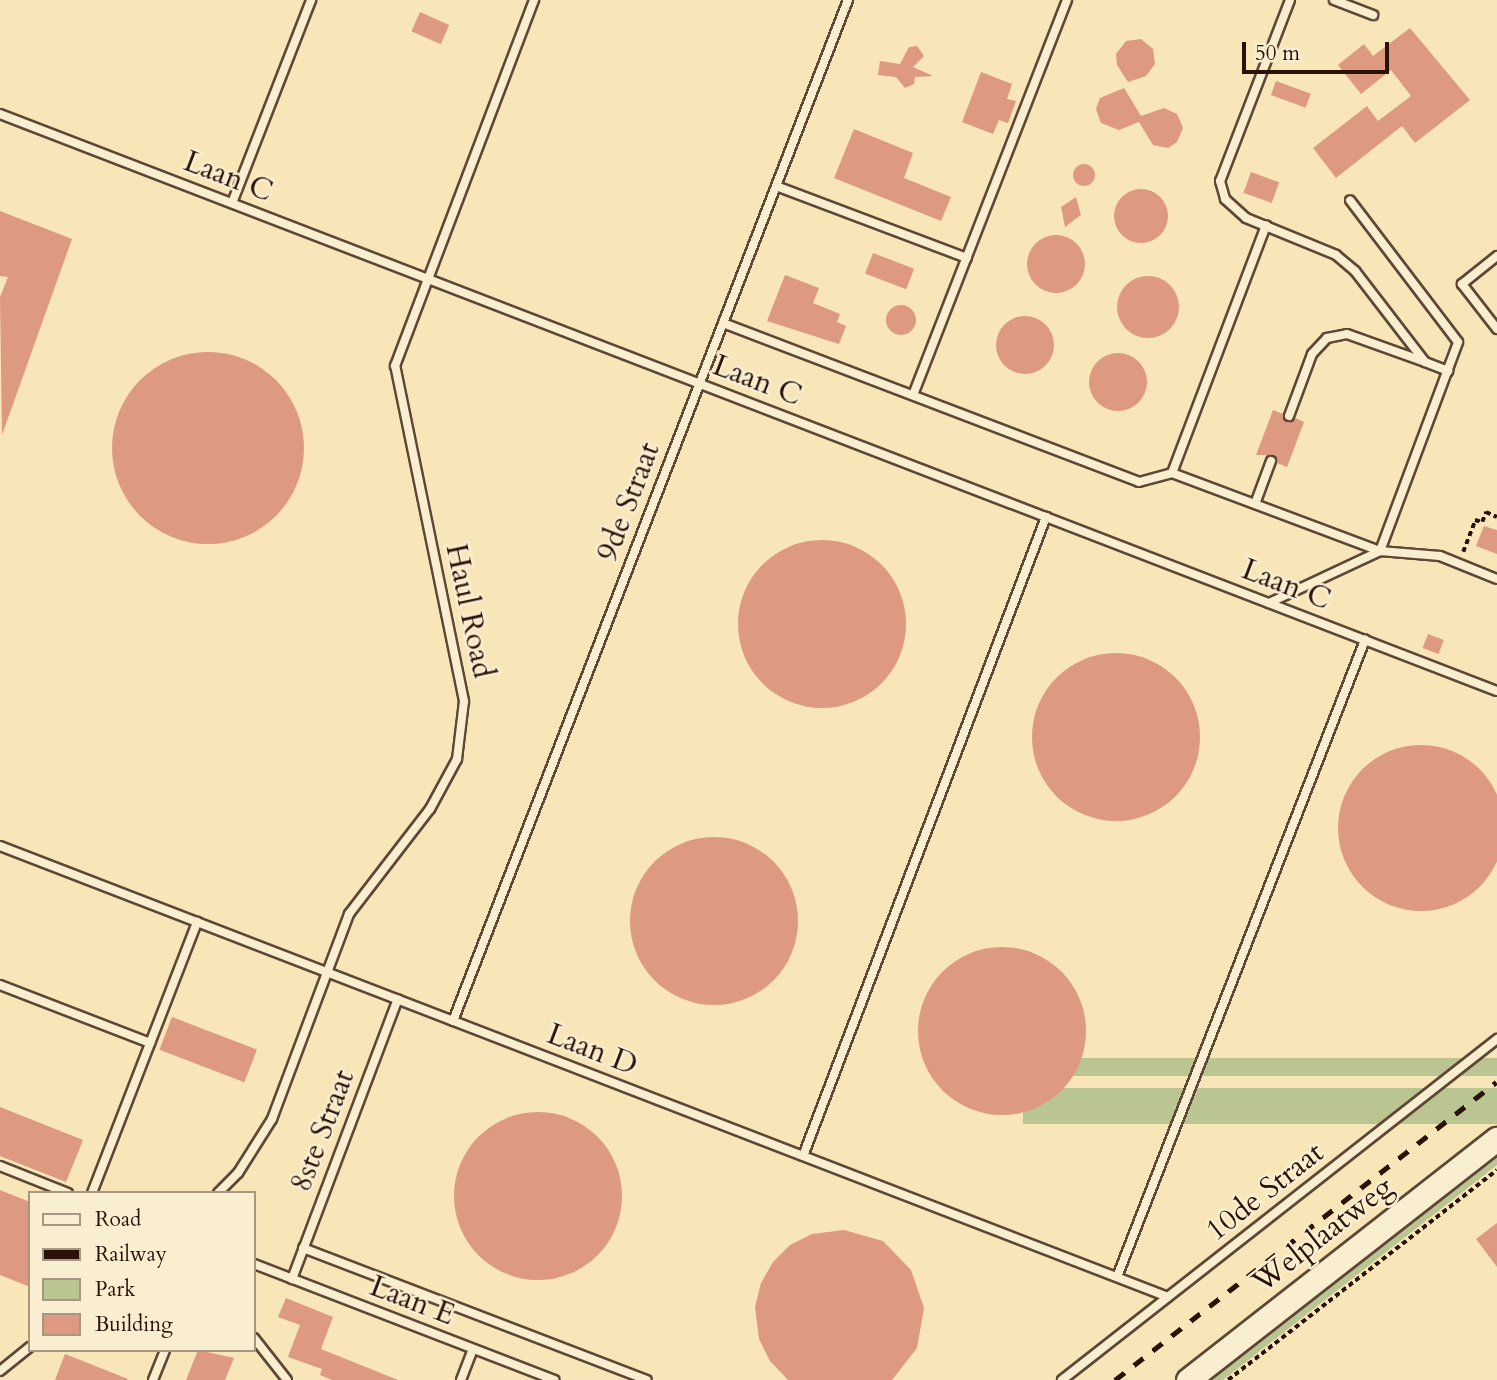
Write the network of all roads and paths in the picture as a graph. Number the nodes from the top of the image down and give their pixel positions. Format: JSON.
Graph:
{"nodes":[{"id":1,"x":311,"y":0,"type":"edge"},
{"id":2,"x":534,"y":0,"type":"edge"},
{"id":3,"x":848,"y":0,"type":"edge"},
{"id":4,"x":1067,"y":0,"type":"edge"},
{"id":5,"x":1290,"y":0,"type":"edge"},
{"id":6,"x":1334,"y":0,"type":"edge"},
{"id":7,"x":1373,"y":15,"type":"dead end"},
{"id":8,"x":0,"y":114,"type":"edge"},
{"id":9,"x":776,"y":186,"type":"junction"},
{"id":10,"x":1350,"y":200,"type":"dead end"},
{"id":11,"x":232,"y":204,"type":"junction"},
{"id":12,"x":1266,"y":225,"type":"junction"},
{"id":13,"x":1497,"y":256,"type":"edge"},
{"id":14,"x":967,"y":258,"type":"junction"},
{"id":15,"x":429,"y":279,"type":"junction"},
{"id":16,"x":723,"y":323,"type":"junction"},
{"id":17,"x":1497,"y":329,"type":"edge"},
{"id":18,"x":1425,"y":362,"type":"junction"},
{"id":19,"x":1448,"y":371,"type":"junction"},
{"id":20,"x":699,"y":384,"type":"junction"},
{"id":21,"x":913,"y":395,"type":"junction"},
{"id":22,"x":1289,"y":416,"type":"dead end"},
{"id":23,"x":1271,"y":461,"type":"dead end"},
{"id":24,"x":1172,"y":473,"type":"junction"},
{"id":25,"x":1255,"y":504,"type":"junction"},
{"id":26,"x":1497,"y":516,"type":"edge"},
{"id":27,"x":1046,"y":517,"type":"junction"},
{"id":28,"x":1380,"y":551,"type":"junction"},
{"id":29,"x":1458,"y":563,"type":"junction"},
{"id":30,"x":1497,"y":579,"type":"edge"},
{"id":31,"x":1269,"y":603,"type":"junction"},
{"id":32,"x":1365,"y":640,"type":"junction"},
{"id":33,"x":1497,"y":691,"type":"edge"},
{"id":34,"x":0,"y":846,"type":"edge"},
{"id":35,"x":197,"y":922,"type":"junction"},
{"id":36,"x":329,"y":969,"type":"junction"},
{"id":37,"x":0,"y":985,"type":"edge"},
{"id":38,"x":398,"y":999,"type":"junction"},
{"id":39,"x":453,"y":1021,"type":"junction"},
{"id":40,"x":1497,"y":1039,"type":"edge"},
{"id":41,"x":150,"y":1043,"type":"junction"},
{"id":42,"x":1497,"y":1139,"type":"edge"},
{"id":43,"x":803,"y":1156,"type":"junction"},
{"id":44,"x":0,"y":1167,"type":"edge"},
{"id":45,"x":1497,"y":1170,"type":"edge"},
{"id":46,"x":63,"y":1191,"type":"edge"},
{"id":47,"x":93,"y":1191,"type":"edge"},
{"id":48,"x":220,"y":1191,"type":"edge"},
{"id":49,"x":303,"y":1248,"type":"junction"},
{"id":50,"x":256,"y":1265,"type":"edge"},
{"id":51,"x":1117,"y":1277,"type":"junction"},
{"id":52,"x":292,"y":1279,"type":"junction"},
{"id":53,"x":1168,"y":1297,"type":"junction"},
{"id":54,"x":256,"y":1341,"type":"edge"},
{"id":55,"x":28,"y":1349,"type":"edge"},
{"id":56,"x":473,"y":1349,"type":"junction"},
{"id":57,"x":164,"y":1352,"type":"edge"},
{"id":58,"x":0,"y":1371,"type":"edge"},
{"id":59,"x":153,"y":1380,"type":"edge"},
{"id":60,"x":287,"y":1380,"type":"edge"},
{"id":61,"x":461,"y":1380,"type":"edge"},
{"id":62,"x":554,"y":1380,"type":"edge"},
{"id":63,"x":647,"y":1380,"type":"edge"},
{"id":64,"x":1062,"y":1380,"type":"edge"},
{"id":65,"x":1188,"y":1380,"type":"edge"},
{"id":66,"x":1228,"y":1380,"type":"edge"}],
"edges":[{"from":1,"to":11,"type":"lane"},
{"from":2,"to":15,"type":"lane","name":"Haul Road"},
{"from":3,"to":9,"type":"lane","name":"9de Straat"},
{"from":4,"to":14,"type":"lane"},
{"from":5,"to":12,"type":"lane"},
{"from":6,"to":7,"type":"lane"},
{"from":8,"to":11,"type":"lane","name":"Laan C"},
{"from":9,"to":14,"type":"lane"},
{"from":9,"to":16,"type":"lane","name":"9de Straat"},
{"from":10,"to":19,"type":"lane"},
{"from":11,"to":15,"type":"lane","name":"Laan C"},
{"from":12,"to":18,"type":"lane"},
{"from":12,"to":24,"type":"lane"},
{"from":13,"to":17,"type":"lane"},
{"from":14,"to":21,"type":"lane"},
{"from":15,"to":20,"type":"lane","name":"Laan C"},
{"from":15,"to":36,"type":"lane","name":"Haul Road"},
{"from":16,"to":20,"type":"lane","name":"9de Straat"},
{"from":16,"to":21,"type":"lane"},
{"from":18,"to":19,"type":"lane"},
{"from":18,"to":22,"type":"lane"},
{"from":19,"to":28,"type":"lane"},
{"from":20,"to":27,"type":"lane","name":"Laan C"},
{"from":20,"to":39,"type":"lane","name":"9de Straat"},
{"from":21,"to":24,"type":"lane"},
{"from":23,"to":25,"type":"lane"},
{"from":24,"to":25,"type":"lane"},
{"from":25,"to":28,"type":"lane"},
{"from":26,"to":29,"type":"path"},
{"from":27,"to":31,"type":"lane","name":"Laan C"},
{"from":27,"to":43,"type":"lane"},
{"from":28,"to":29,"type":"lane"},
{"from":28,"to":31,"type":"lane"},
{"from":29,"to":30,"type":"lane"},
{"from":31,"to":32,"type":"lane","name":"Laan C"},
{"from":32,"to":33,"type":"lane","name":"Laan C"},
{"from":32,"to":51,"type":"lane"},
{"from":34,"to":35,"type":"lane","name":"Laan D"},
{"from":35,"to":36,"type":"lane","name":"Laan D"},
{"from":35,"to":41,"type":"lane"},
{"from":36,"to":38,"type":"lane","name":"Laan D"},
{"from":36,"to":48,"type":"lane","name":"Haul Road"},
{"from":37,"to":41,"type":"lane"},
{"from":38,"to":39,"type":"lane","name":"Laan D"},
{"from":38,"to":49,"type":"lane","name":"8ste Straat"},
{"from":39,"to":43,"type":"lane","name":"Laan D"},
{"from":40,"to":53,"type":"lane","name":"10de Straat"},
{"from":41,"to":47,"type":"lane"},
{"from":42,"to":65,"type":"street","name":"Welplaatweg"},
{"from":43,"to":51,"type":"lane","name":"Laan D"},
{"from":44,"to":46,"type":"lane"},
{"from":45,"to":66,"type":"path","name":"Welplaatweg"},
{"from":49,"to":52,"type":"lane","name":"8ste Straat"},
{"from":49,"to":63,"type":"lane"},
{"from":50,"to":52,"type":"lane","name":"Laan E"},
{"from":51,"to":53,"type":"lane","name":"Laan D"},
{"from":52,"to":56,"type":"lane","name":"Laan E"},
{"from":53,"to":64,"type":"lane","name":"10de Straat"},
{"from":54,"to":60,"type":"lane"},
{"from":55,"to":58,"type":"lane"},
{"from":56,"to":61,"type":"lane"},
{"from":56,"to":62,"type":"lane","name":"Laan E"},
{"from":57,"to":59,"type":"lane"}]}
